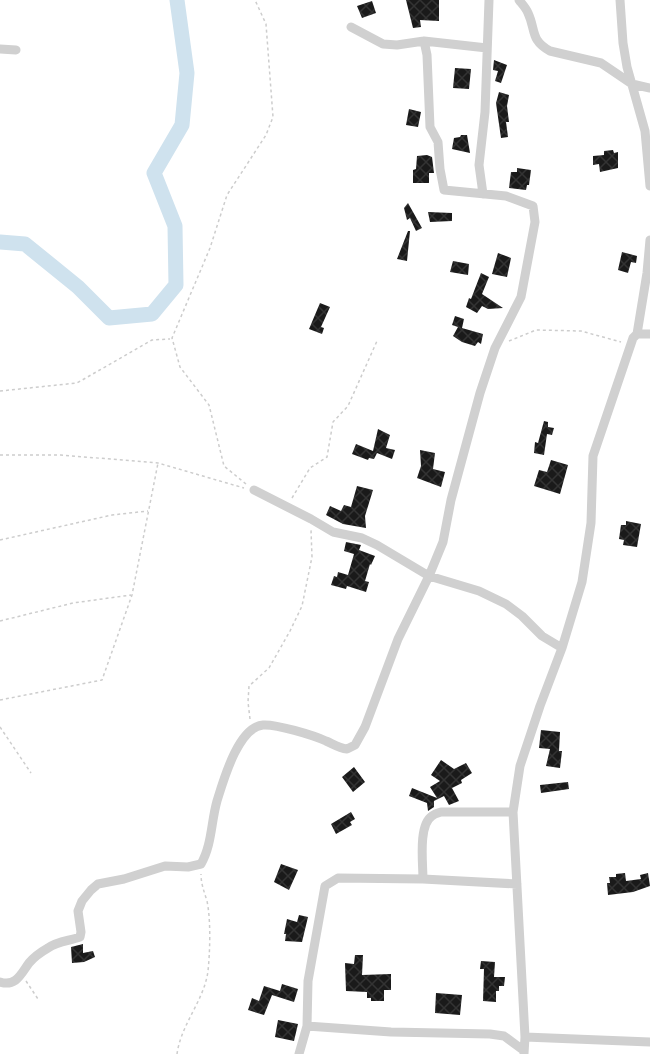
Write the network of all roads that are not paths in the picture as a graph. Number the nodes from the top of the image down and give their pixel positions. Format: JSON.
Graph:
{"nodes":[{"id":1,"x":489,"y":0,"type":"edge"},
{"id":2,"x":519,"y":0,"type":"edge"},
{"id":3,"x":620,"y":0,"type":"edge"},
{"id":4,"x":351,"y":27,"type":"dead end"},
{"id":5,"x":424,"y":41,"type":"junction"},
{"id":6,"x":487,"y":48,"type":"junction"},
{"id":7,"x":0,"y":49,"type":"edge"},
{"id":8,"x":16,"y":50,"type":"dead end"},
{"id":9,"x":632,"y":84,"type":"junction"},
{"id":10,"x":650,"y":88,"type":"edge"},
{"id":11,"x":650,"y":186,"type":"edge"},
{"id":12,"x":483,"y":194,"type":"junction"},
{"id":13,"x":650,"y":240,"type":"edge"},
{"id":14,"x":637,"y":334,"type":"junction"},
{"id":15,"x":650,"y":334,"type":"edge"},
{"id":16,"x":254,"y":490,"type":"road end"},
{"id":17,"x":429,"y":576,"type":"junction"},
{"id":18,"x":562,"y":648,"type":"junction"},
{"id":19,"x":513,"y":812,"type":"junction"},
{"id":20,"x":423,"y":879,"type":"junction"},
{"id":21,"x":517,"y":884,"type":"junction"},
{"id":22,"x":0,"y":982,"type":"edge"},
{"id":23,"x":307,"y":1026,"type":"junction"},
{"id":24,"x":525,"y":1037,"type":"junction"},
{"id":25,"x":650,"y":1042,"type":"edge"},
{"id":26,"x":524,"y":1052,"type":"edge"},
{"id":27,"x":299,"y":1054,"type":"edge"}],
"edges":[{"from":1,"to":6,"type":"street"},
{"from":2,"to":9,"type":"street"},
{"from":3,"to":9,"type":"street"},
{"from":4,"to":5,"type":"street"},
{"from":5,"to":6,"type":"street"},
{"from":5,"to":12,"type":"street"},
{"from":6,"to":12,"type":"street"},
{"from":7,"to":8,"type":"street"},
{"from":9,"to":10,"type":"street"},
{"from":9,"to":11,"type":"street"},
{"from":12,"to":17,"type":"street"},
{"from":13,"to":14,"type":"street"},
{"from":14,"to":15,"type":"street"},
{"from":14,"to":18,"type":"street"},
{"from":16,"to":17,"type":"street"},
{"from":17,"to":18,"type":"street"},
{"from":17,"to":22,"type":"street"},
{"from":18,"to":19,"type":"street"},
{"from":19,"to":20,"type":"street"},
{"from":19,"to":21,"type":"street"},
{"from":20,"to":21,"type":"street"},
{"from":20,"to":23,"type":"street"},
{"from":21,"to":24,"type":"street"},
{"from":23,"to":26,"type":"street"},
{"from":23,"to":27,"type":"street"},
{"from":24,"to":25,"type":"street"},
{"from":24,"to":26,"type":"street"}]}
